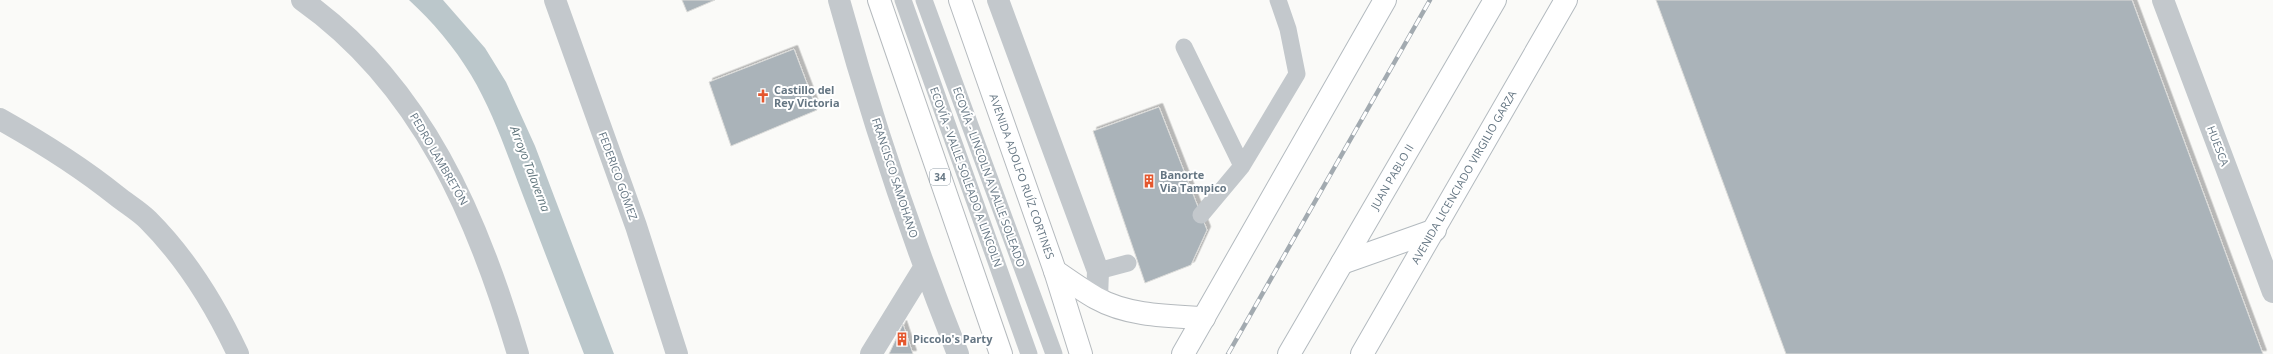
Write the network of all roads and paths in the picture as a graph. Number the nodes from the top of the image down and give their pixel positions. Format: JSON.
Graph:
{"nodes":[{"id":1,"x":302,"y":0,"type":"edge"},
{"id":2,"x":555,"y":0,"type":"edge"},
{"id":3,"x":839,"y":0,"type":"edge"},
{"id":4,"x":879,"y":0,"type":"edge"},
{"id":5,"x":903,"y":0,"type":"edge"},
{"id":6,"x":924,"y":0,"type":"edge"},
{"id":7,"x":960,"y":0,"type":"edge"},
{"id":8,"x":998,"y":0,"type":"edge"},
{"id":9,"x":1278,"y":0,"type":"edge"},
{"id":10,"x":1385,"y":0,"type":"edge"},
{"id":11,"x":1495,"y":0,"type":"edge"},
{"id":12,"x":1566,"y":0,"type":"edge"},
{"id":13,"x":2163,"y":0,"type":"edge"},
{"id":14,"x":1184,"y":47,"type":"dead end"},
{"id":15,"x":0,"y":119,"type":"edge"},
{"id":16,"x":1242,"y":166,"type":"junction"},
{"id":17,"x":1201,"y":215,"type":"dead end"},
{"id":18,"x":1435,"y":230,"type":"junction"},
{"id":19,"x":1128,"y":263,"type":"dead end"},
{"id":20,"x":1342,"y":263,"type":"junction"},
{"id":21,"x":924,"y":268,"type":"junction"},
{"id":22,"x":1055,"y":271,"type":"junction"},
{"id":23,"x":1098,"y":271,"type":"junction"},
{"id":24,"x":2273,"y":292,"type":"edge"},
{"id":25,"x":1097,"y":298,"type":"junction"},
{"id":26,"x":1204,"y":318,"type":"junction"},
{"id":27,"x":238,"y":354,"type":"edge"},
{"id":28,"x":518,"y":354,"type":"edge"},
{"id":29,"x":678,"y":354,"type":"edge"},
{"id":30,"x":872,"y":354,"type":"edge"},
{"id":31,"x":958,"y":354,"type":"edge"},
{"id":32,"x":1001,"y":354,"type":"edge"},
{"id":33,"x":1028,"y":354,"type":"edge"},
{"id":34,"x":1054,"y":354,"type":"edge"},
{"id":35,"x":1081,"y":354,"type":"edge"},
{"id":36,"x":1183,"y":354,"type":"edge"},
{"id":37,"x":1289,"y":354,"type":"edge"},
{"id":38,"x":1362,"y":354,"type":"edge"}],
"edges":[{"from":1,"to":28,"type":"street","name":"PEDRO LAMBRETÓN"},
{"from":2,"to":29,"type":"street","name":"FEDERICO GÓMEZ"},
{"from":3,"to":21,"type":"street","name":"FRANCISCO SAMOHANO"},
{"from":4,"to":32,"type":"main road","number":"34"},
{"from":5,"to":33,"type":"lane","name":"ECOVÍA - VALLE SOLEADO A LINCOLN"},
{"from":6,"to":34,"type":"lane","name":"ECOVÍA - LINCOLN A VALLE SOLEADO"},
{"from":7,"to":22,"type":"main road","name":"AVENIDA ADOLFO RUÍZ CORTINES"},
{"from":8,"to":23,"type":"street"},
{"from":9,"to":16,"type":"lane"},
{"from":10,"to":26,"type":"main road"},
{"from":11,"to":20,"type":"main road","name":"JUAN PABLO II"},
{"from":12,"to":18,"type":"main road","name":"AVENIDA LICENCIADO VIRGILIO GARZA"},
{"from":13,"to":24,"type":"street","name":"HUESCA"},
{"from":14,"to":16,"type":"lane"},
{"from":15,"to":27,"type":"street"},
{"from":16,"to":17,"type":"lane"},
{"from":18,"to":20,"type":"main road"},
{"from":18,"to":38,"type":"main road","name":"AVENIDA LICENCIADO VIRGILIO GARZA"},
{"from":19,"to":23,"type":"lane"},
{"from":20,"to":37,"type":"main road","name":"JUAN PABLO II"},
{"from":21,"to":30,"type":"street"},
{"from":21,"to":31,"type":"street","name":"FRANCISCO SAMOHANO"},
{"from":22,"to":25,"type":"main road"},
{"from":22,"to":35,"type":"main road","name":"AVENIDA ADOLFO RUÍZ CORTINES"},
{"from":23,"to":25,"type":"street"},
{"from":25,"to":26,"type":"main road"},
{"from":26,"to":36,"type":"main road"}]}
